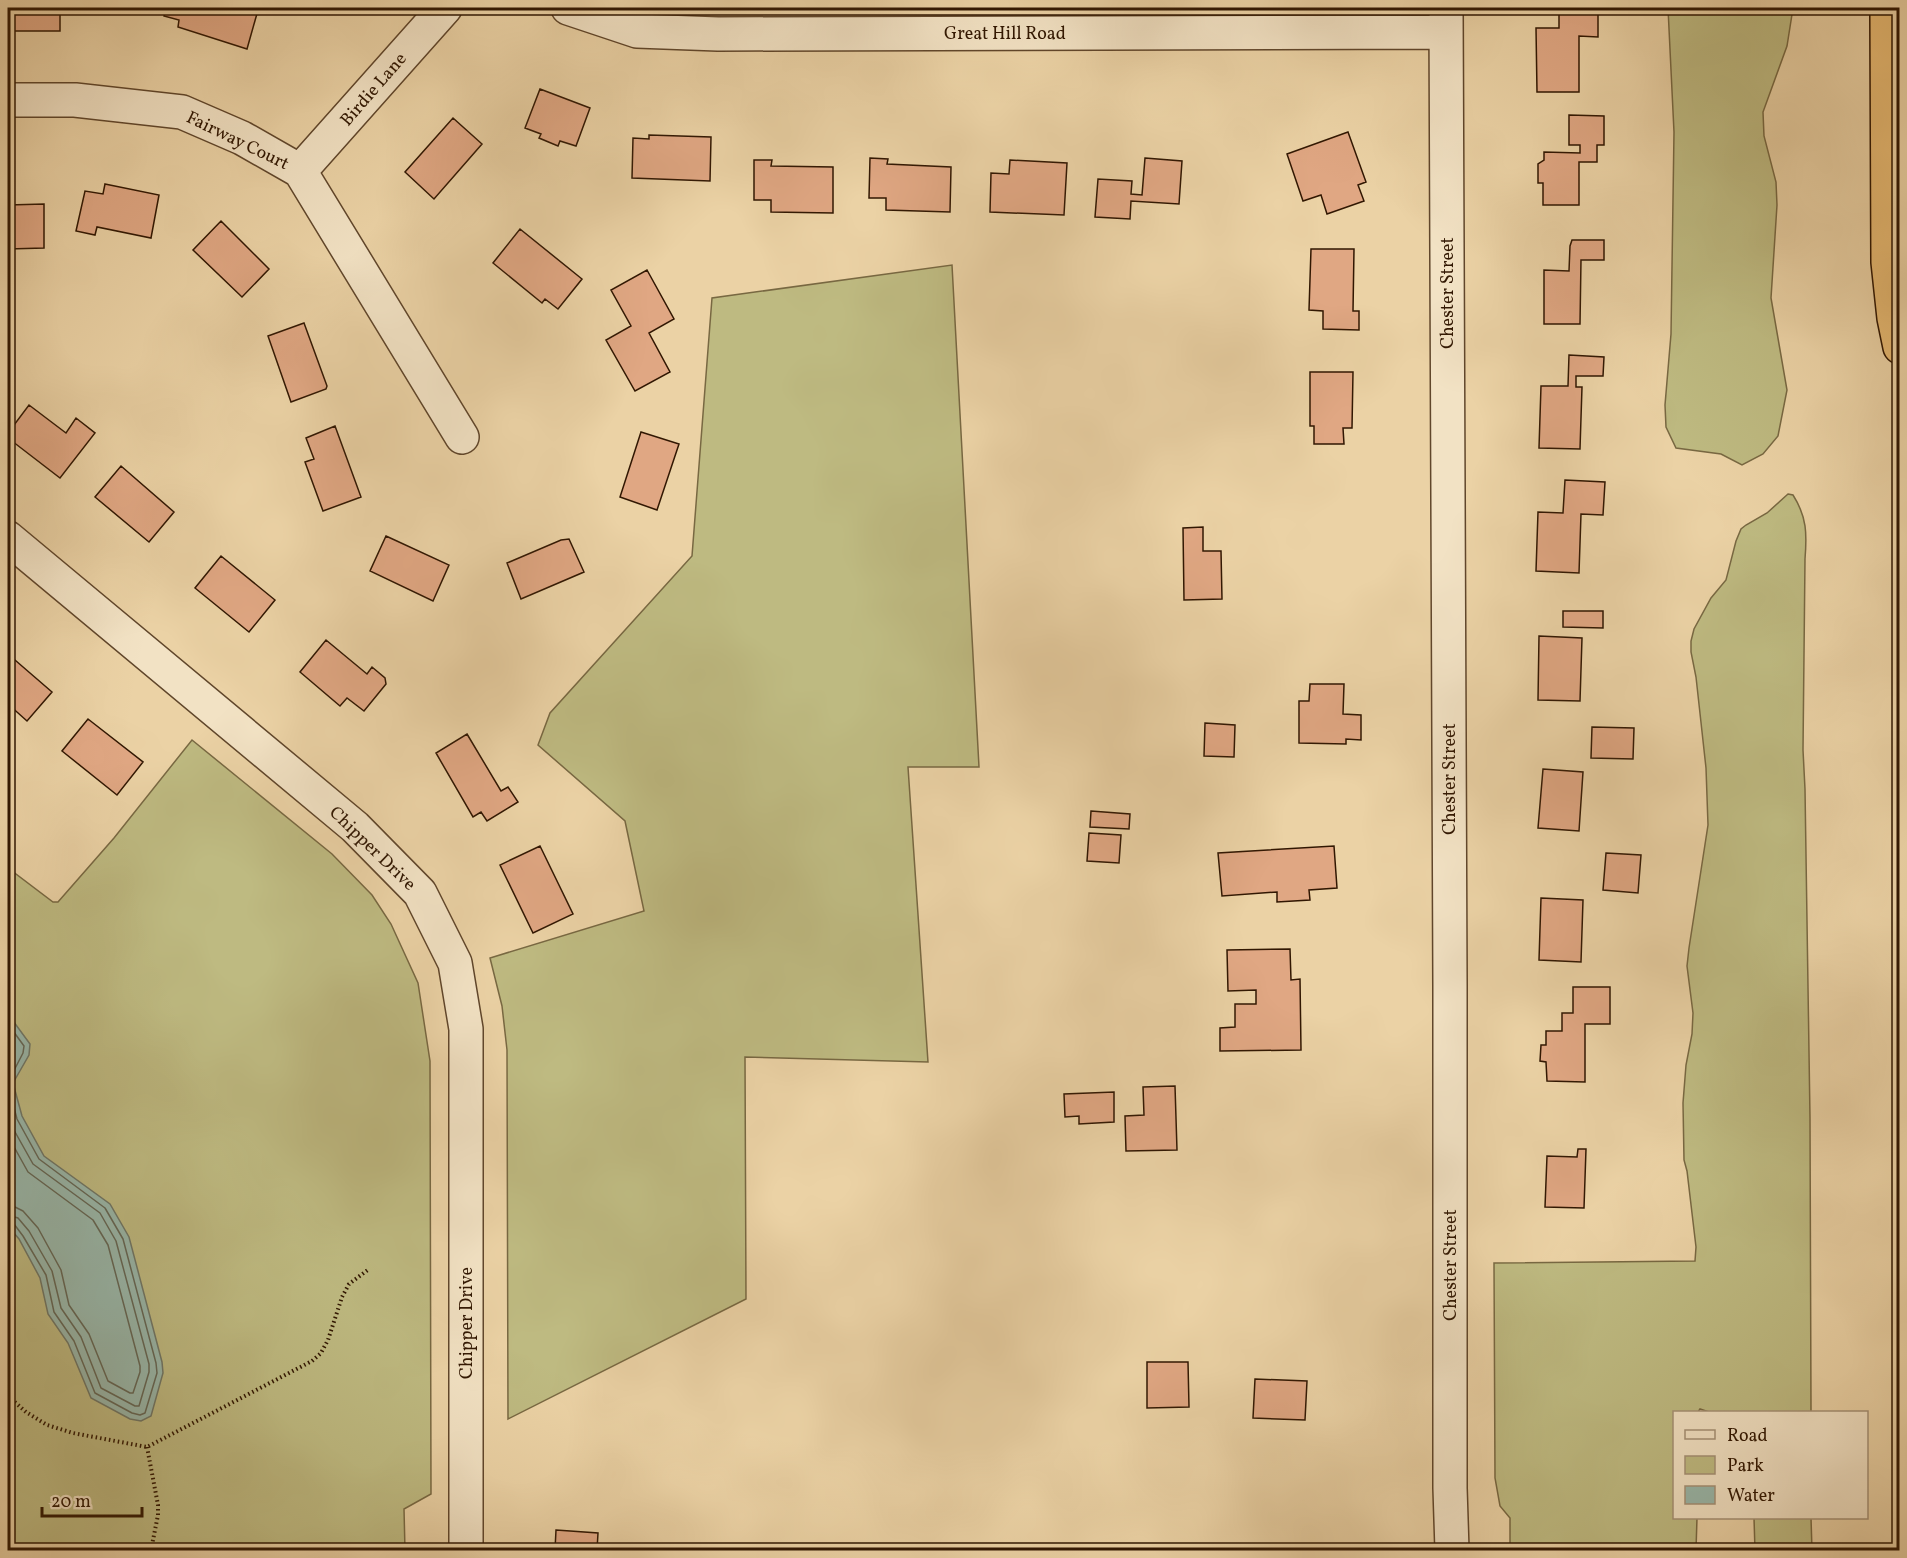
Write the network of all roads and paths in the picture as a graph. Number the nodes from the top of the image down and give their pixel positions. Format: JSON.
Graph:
{"nodes":[{"id":1,"x":445,"y":8,"type":"edge"},
{"id":2,"x":568,"y":8,"type":"edge"},
{"id":3,"x":1887,"y":8,"type":"edge"},
{"id":4,"x":1446,"y":20,"type":"edge"},
{"id":5,"x":8,"y":100,"type":"edge"},
{"id":6,"x":300,"y":171,"type":"junction"},
{"id":7,"x":1899,"y":347,"type":"edge"},
{"id":8,"x":462,"y":437,"type":"dead end"},
{"id":9,"x":8,"y":538,"type":"edge"},
{"id":10,"x":369,"y":1269,"type":"dead end"},
{"id":11,"x":8,"y":1396,"type":"edge"},
{"id":12,"x":147,"y":1447,"type":"junction"},
{"id":13,"x":151,"y":1551,"type":"edge"},
{"id":14,"x":466,"y":1551,"type":"edge"},
{"id":15,"x":1452,"y":1551,"type":"edge"}],
"edges":[{"from":1,"to":6,"type":"street","name":"Birdie Lane"},
{"from":2,"to":4,"type":"street","name":"Great Hill Road"},
{"from":3,"to":7,"type":"highway"},
{"from":4,"to":15,"type":"street","name":"Chester Street"},
{"from":5,"to":6,"type":"street","name":"Fairway Court"},
{"from":6,"to":8,"type":"street","name":"Fairway Court"},
{"from":9,"to":14,"type":"street","name":"Chipper Drive"},
{"from":10,"to":12,"type":"path"},
{"from":11,"to":12,"type":"path"},
{"from":12,"to":13,"type":"path"}]}
